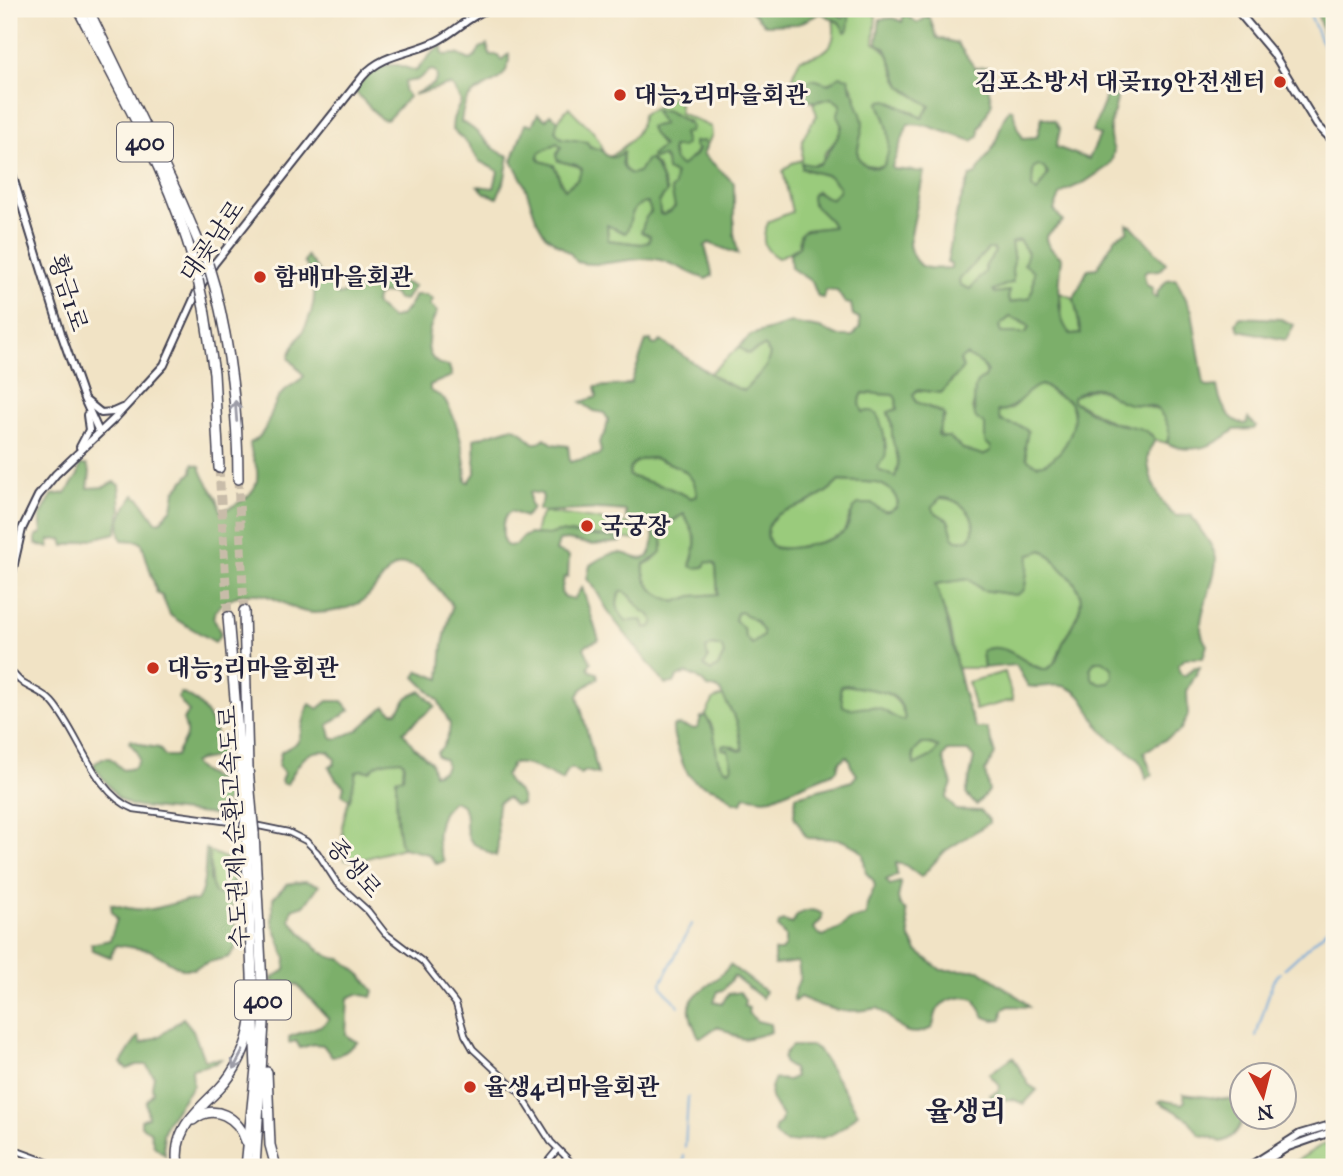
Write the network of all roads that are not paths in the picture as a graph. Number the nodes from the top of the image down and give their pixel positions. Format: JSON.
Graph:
{"nodes":[{"id":1,"x":78,"y":9,"type":"edge"},
{"id":2,"x":88,"y":9,"type":"edge"},
{"id":3,"x":488,"y":9,"type":"edge"},
{"id":4,"x":1236,"y":9,"type":"edge"},
{"id":5,"x":1334,"y":142,"type":"edge"},
{"id":6,"x":9,"y":164,"type":"edge"},
{"id":7,"x":84,"y":399,"type":"junction"},
{"id":8,"x":125,"y":407,"type":"junction"},
{"id":9,"x":99,"y":432,"type":"junction"},
{"id":10,"x":77,"y":453,"type":"junction"},
{"id":11,"x":219,"y":468,"type":"tunnel mouth"},
{"id":12,"x":238,"y":479,"type":"tunnel mouth"},
{"id":13,"x":9,"y":586,"type":"edge"},
{"id":14,"x":244,"y":611,"type":"tunnel mouth"},
{"id":15,"x":228,"y":617,"type":"tunnel mouth"},
{"id":16,"x":9,"y":669,"type":"edge"},
{"id":17,"x":248,"y":814,"type":"junction"},
{"id":18,"x":250,"y":834,"type":"junction"},
{"id":19,"x":254,"y":995,"type":"junction"},
{"id":20,"x":264,"y":1023,"type":"junction"},
{"id":21,"x":1334,"y":1124,"type":"edge"},
{"id":22,"x":1334,"y":1131,"type":"edge"},
{"id":23,"x":9,"y":1148,"type":"edge"},
{"id":24,"x":557,"y":1150,"type":"junction"},
{"id":25,"x":61,"y":1167,"type":"edge"},
{"id":26,"x":178,"y":1167,"type":"edge"},
{"id":27,"x":184,"y":1167,"type":"edge"},
{"id":28,"x":246,"y":1167,"type":"edge"},
{"id":29,"x":255,"y":1167,"type":"edge"},
{"id":30,"x":276,"y":1167,"type":"edge"},
{"id":31,"x":543,"y":1167,"type":"edge"},
{"id":32,"x":576,"y":1167,"type":"edge"},
{"id":33,"x":1248,"y":1167,"type":"edge"},
{"id":34,"x":1256,"y":1167,"type":"edge"}],
"edges":[{"from":1,"to":11,"type":"highway","number":"400","bridge":true},
{"from":12,"to":2,"type":"highway","number":"400","one_way":true,"bridge":true},
{"from":3,"to":8,"type":"street","name":"대곶남로"},
{"from":4,"to":5,"type":"street"},
{"from":6,"to":7,"type":"street","name":"황금1로"},
{"from":7,"to":8,"type":"street"},
{"from":7,"to":9,"type":"street","name":"황금1로"},
{"from":7,"to":10,"type":"street"},
{"from":8,"to":9,"type":"street","name":"대곶남로"},
{"from":9,"to":10,"type":"street","name":"대곶남로"},
{"from":10,"to":13,"type":"street","name":"대곶남로"},
{"from":14,"to":17,"type":"highway","name":"수도권제2순환고속도로","number":"400"},
{"from":15,"to":17,"type":"highway","name":"수도권제2순환고속도로","number":"400"},
{"from":16,"to":24,"type":"street","name":"종생로"},
{"from":17,"to":18,"type":"highway","name":"수도권제2순환고속도로","number":"400","bridge":true},
{"from":18,"to":19,"type":"highway","name":"수도권제2순환고속도로","number":"400"},
{"from":18,"to":20,"type":"highway","name":"수도권제2순환고속도로","number":"400"},
{"from":19,"to":26,"type":"highway","one_way":true},
{"from":19,"to":28,"type":"highway","name":"수도권제2순환고속도로","number":"400"},
{"from":20,"to":29,"type":"highway","name":"수도권제2순환고속도로","number":"400"},
{"from":20,"to":30,"type":"highway"},
{"from":21,"to":33,"type":"street"},
{"from":22,"to":34,"type":"street"},
{"from":23,"to":25,"type":"street"},
{"from":24,"to":31,"type":"street"},
{"from":24,"to":32,"type":"street","name":"종생로"},
{"from":27,"to":28,"type":"highway"}]}
